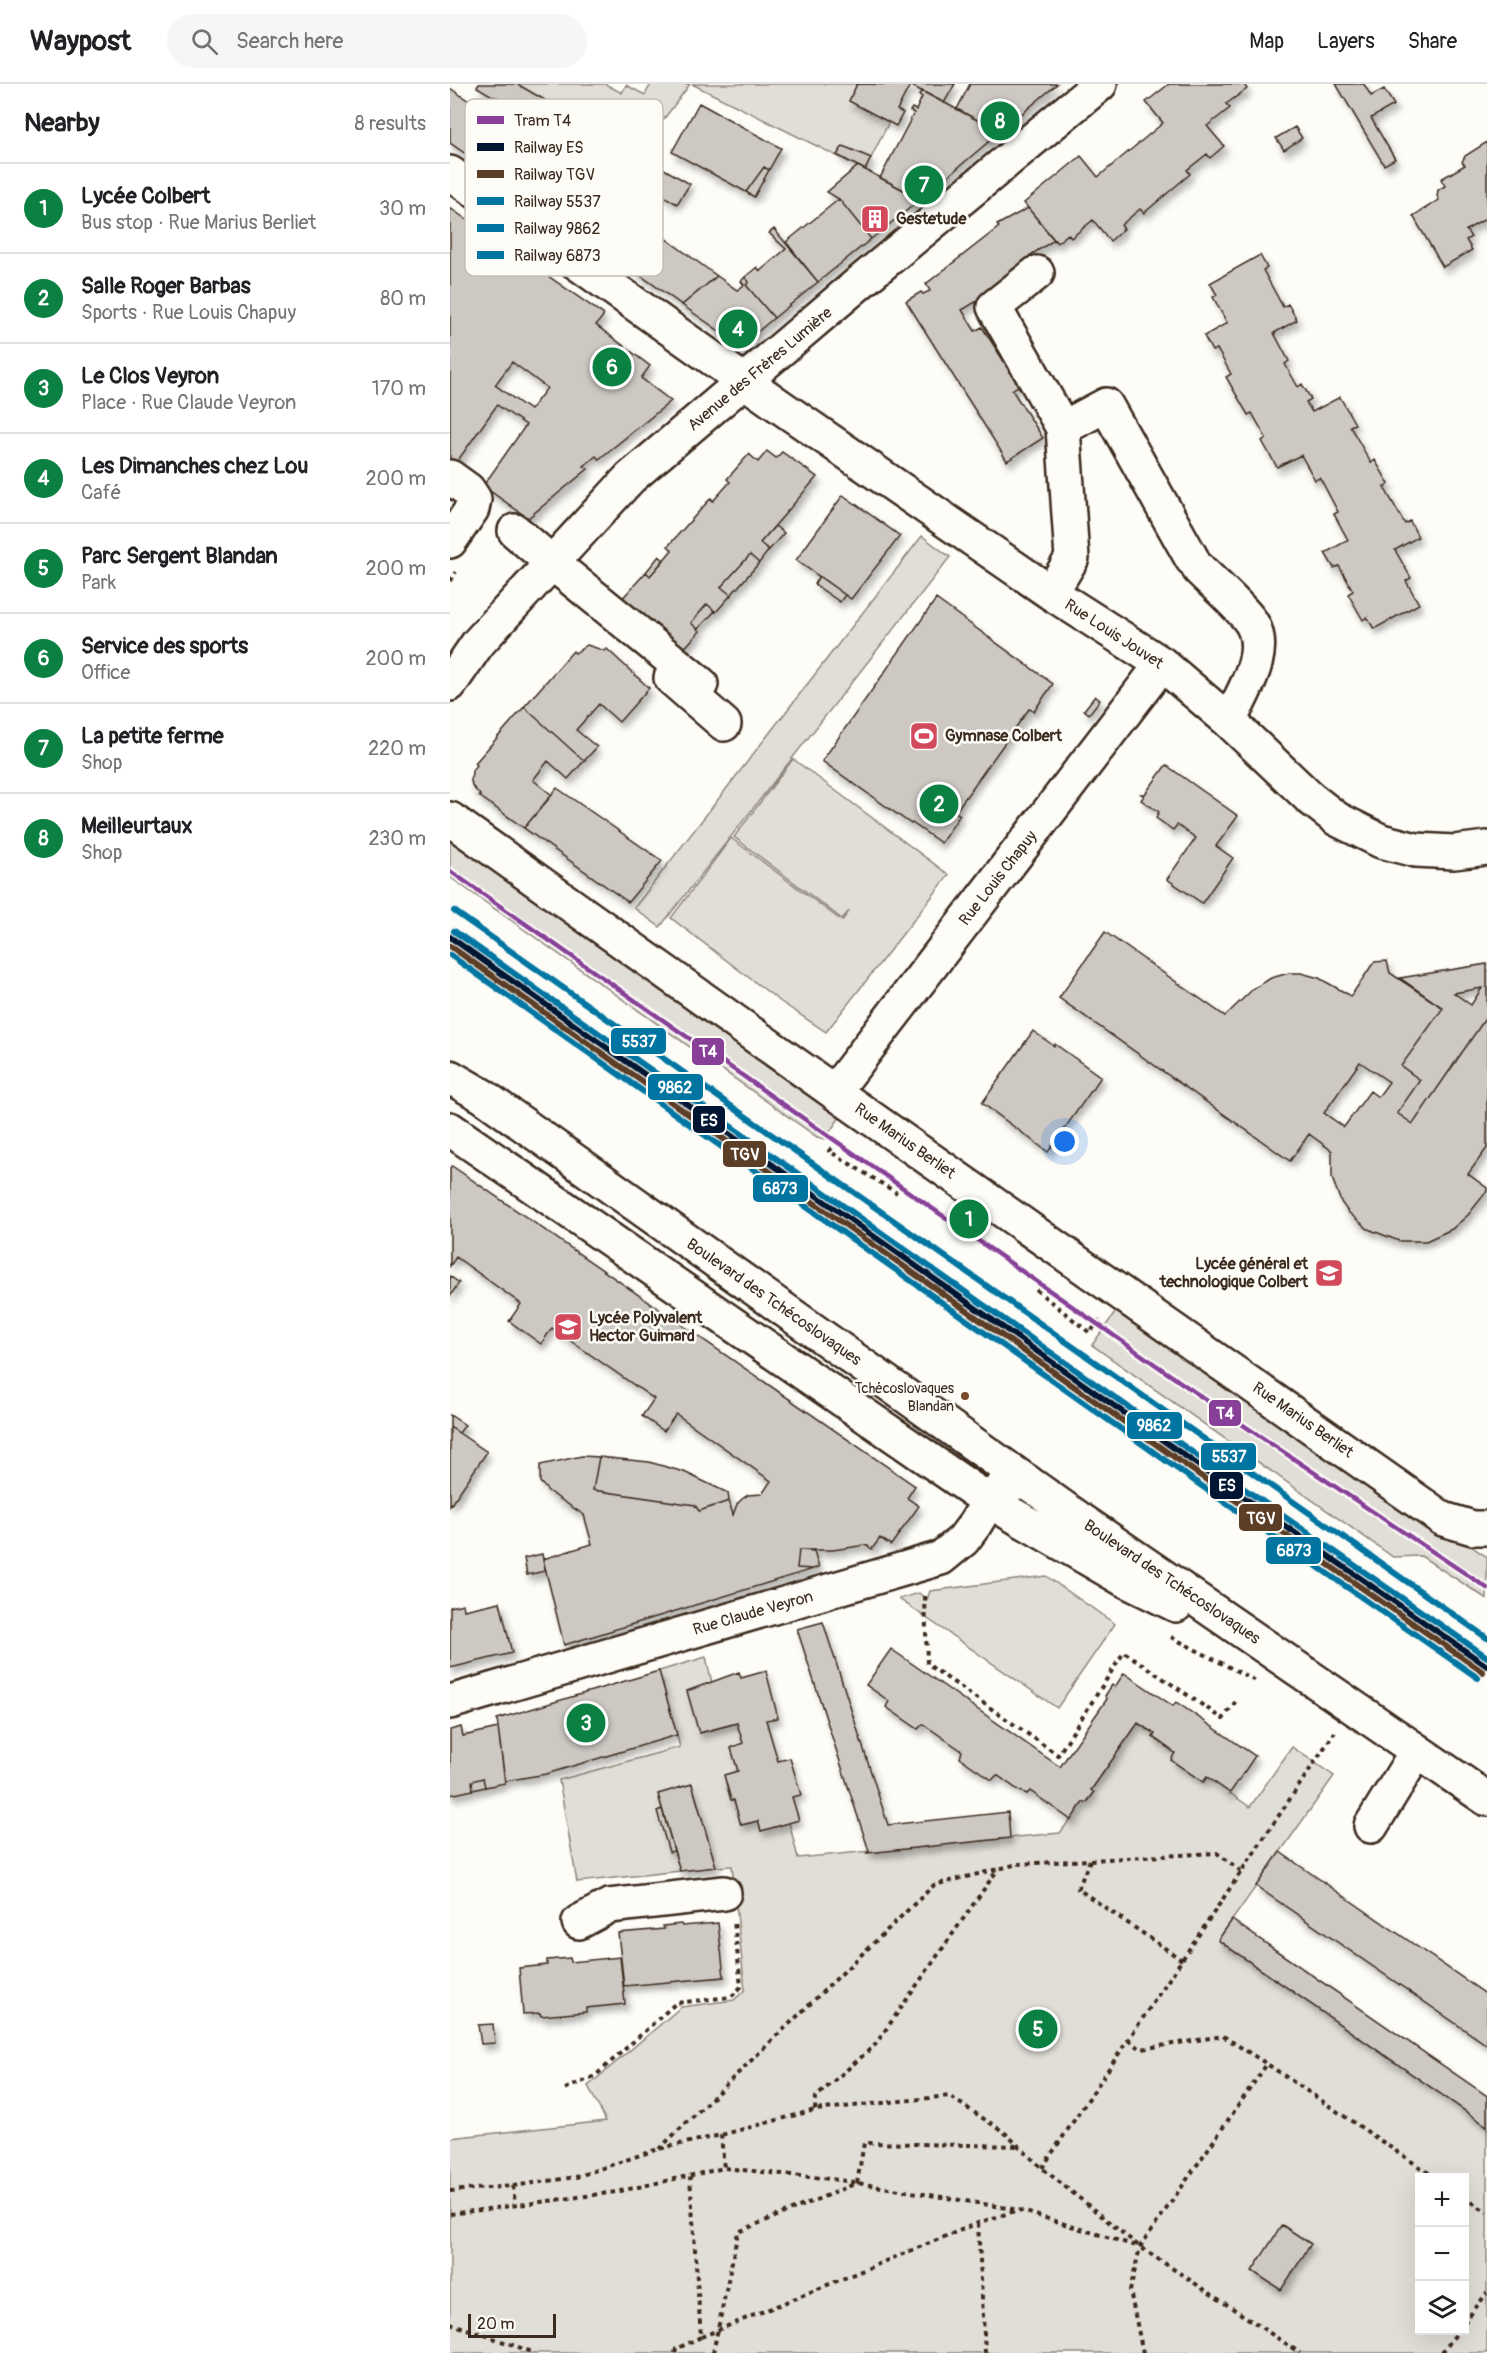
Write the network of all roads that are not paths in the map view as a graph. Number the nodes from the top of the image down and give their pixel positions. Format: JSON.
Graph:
{"nodes":[{"id":1,"x":1100,"y":84,"type":"edge"},
{"id":2,"x":450,"y":173,"type":"edge"},
{"id":3,"x":465,"y":184,"type":"edge"},
{"id":4,"x":1037,"y":273,"type":"dead end"},
{"id":5,"x":595,"y":276,"type":"edge"},
{"id":6,"x":745,"y":382,"type":"junction"},
{"id":7,"x":1063,"y":428,"type":"junction"},
{"id":8,"x":450,"y":477,"type":"edge"},
{"id":9,"x":516,"y":531,"type":"dead end"},
{"id":10,"x":450,"y":541,"type":"edge"},
{"id":11,"x":548,"y":566,"type":"junction"},
{"id":12,"x":1051,"y":593,"type":"junction"},
{"id":13,"x":1162,"y":664,"type":"junction"},
{"id":14,"x":450,"y":684,"type":"edge"},
{"id":15,"x":701,"y":684,"type":"dead end"},
{"id":16,"x":1229,"y":721,"type":"junction"},
{"id":17,"x":724,"y":724,"type":"dead end"},
{"id":18,"x":450,"y":819,"type":"edge"},
{"id":19,"x":1487,"y":848,"type":"edge"},
{"id":20,"x":450,"y":1070,"type":"edge"},
{"id":21,"x":450,"y":1077,"type":"edge"},
{"id":22,"x":834,"y":1092,"type":"junction"},
{"id":23,"x":483,"y":1096,"type":"junction"},
{"id":24,"x":450,"y":1129,"type":"edge"},
{"id":25,"x":1026,"y":1481,"type":"junction"},
{"id":26,"x":989,"y":1501,"type":"junction"},
{"id":27,"x":1487,"y":1528,"type":"edge"},
{"id":28,"x":1275,"y":1652,"type":"junction"},
{"id":29,"x":450,"y":1702,"type":"edge"},
{"id":30,"x":1417,"y":1752,"type":"junction"},
{"id":31,"x":1487,"y":1799,"type":"edge"},
{"id":32,"x":1371,"y":1826,"type":"dead end"},
{"id":33,"x":724,"y":1893,"type":"road end"},
{"id":34,"x":579,"y":1922,"type":"dead end"}],
"edges":[{"from":1,"to":6,"type":"street","name":"Avenue des Frères Lumière"},
{"from":2,"to":3,"type":"street","name":"Rue Louis Jouvet"},
{"from":4,"to":7,"type":"street"},
{"from":5,"to":6,"type":"street","name":"Rue Louis Jouvet"},
{"from":6,"to":11,"type":"street","name":"Avenue des Frères Lumière"},
{"from":6,"to":12,"type":"street","name":"Rue Louis Jouvet"},
{"from":7,"to":12,"type":"street"},
{"from":7,"to":16,"type":"street"},
{"from":8,"to":10,"type":"street"},
{"from":9,"to":11,"type":"street"},
{"from":11,"to":14,"type":"street","name":"Avenue des Frères Lumière"},
{"from":11,"to":15,"type":"street"},
{"from":11,"to":17,"type":"street"},
{"from":12,"to":13,"type":"street","name":"Rue Louis Jouvet"},
{"from":13,"to":16,"type":"street","name":"Rue Louis Jouvet"},
{"from":13,"to":22,"type":"street","name":"Rue Louis Chapuy"},
{"from":16,"to":19,"type":"street","name":"Rue Louis Jouvet"},
{"from":18,"to":22,"type":"street","name":"Rue Marius Berliet"},
{"from":20,"to":23,"type":"street"},
{"from":21,"to":23,"type":"street","name":"Boulevard des Tchécoslovaques"},
{"from":22,"to":27,"type":"street","name":"Rue Marius Berliet"},
{"from":23,"to":25,"type":"street","name":"Boulevard des Tchécoslovaques"},
{"from":24,"to":26,"type":"street","name":"Boulevard des Tchécoslovaques"},
{"from":25,"to":26,"type":"street","name":"Rue Claude Veyron"},
{"from":25,"to":28,"type":"street","name":"Boulevard des Tchécoslovaques"},
{"from":26,"to":28,"type":"street","name":"Boulevard des Tchécoslovaques"},
{"from":26,"to":29,"type":"street","name":"Rue Claude Veyron"},
{"from":28,"to":30,"type":"street","name":"Boulevard des Tchécoslovaques"},
{"from":30,"to":31,"type":"street","name":"Boulevard des Tchécoslovaques"},
{"from":30,"to":32,"type":"street"},
{"from":33,"to":34,"type":"street"}]}
